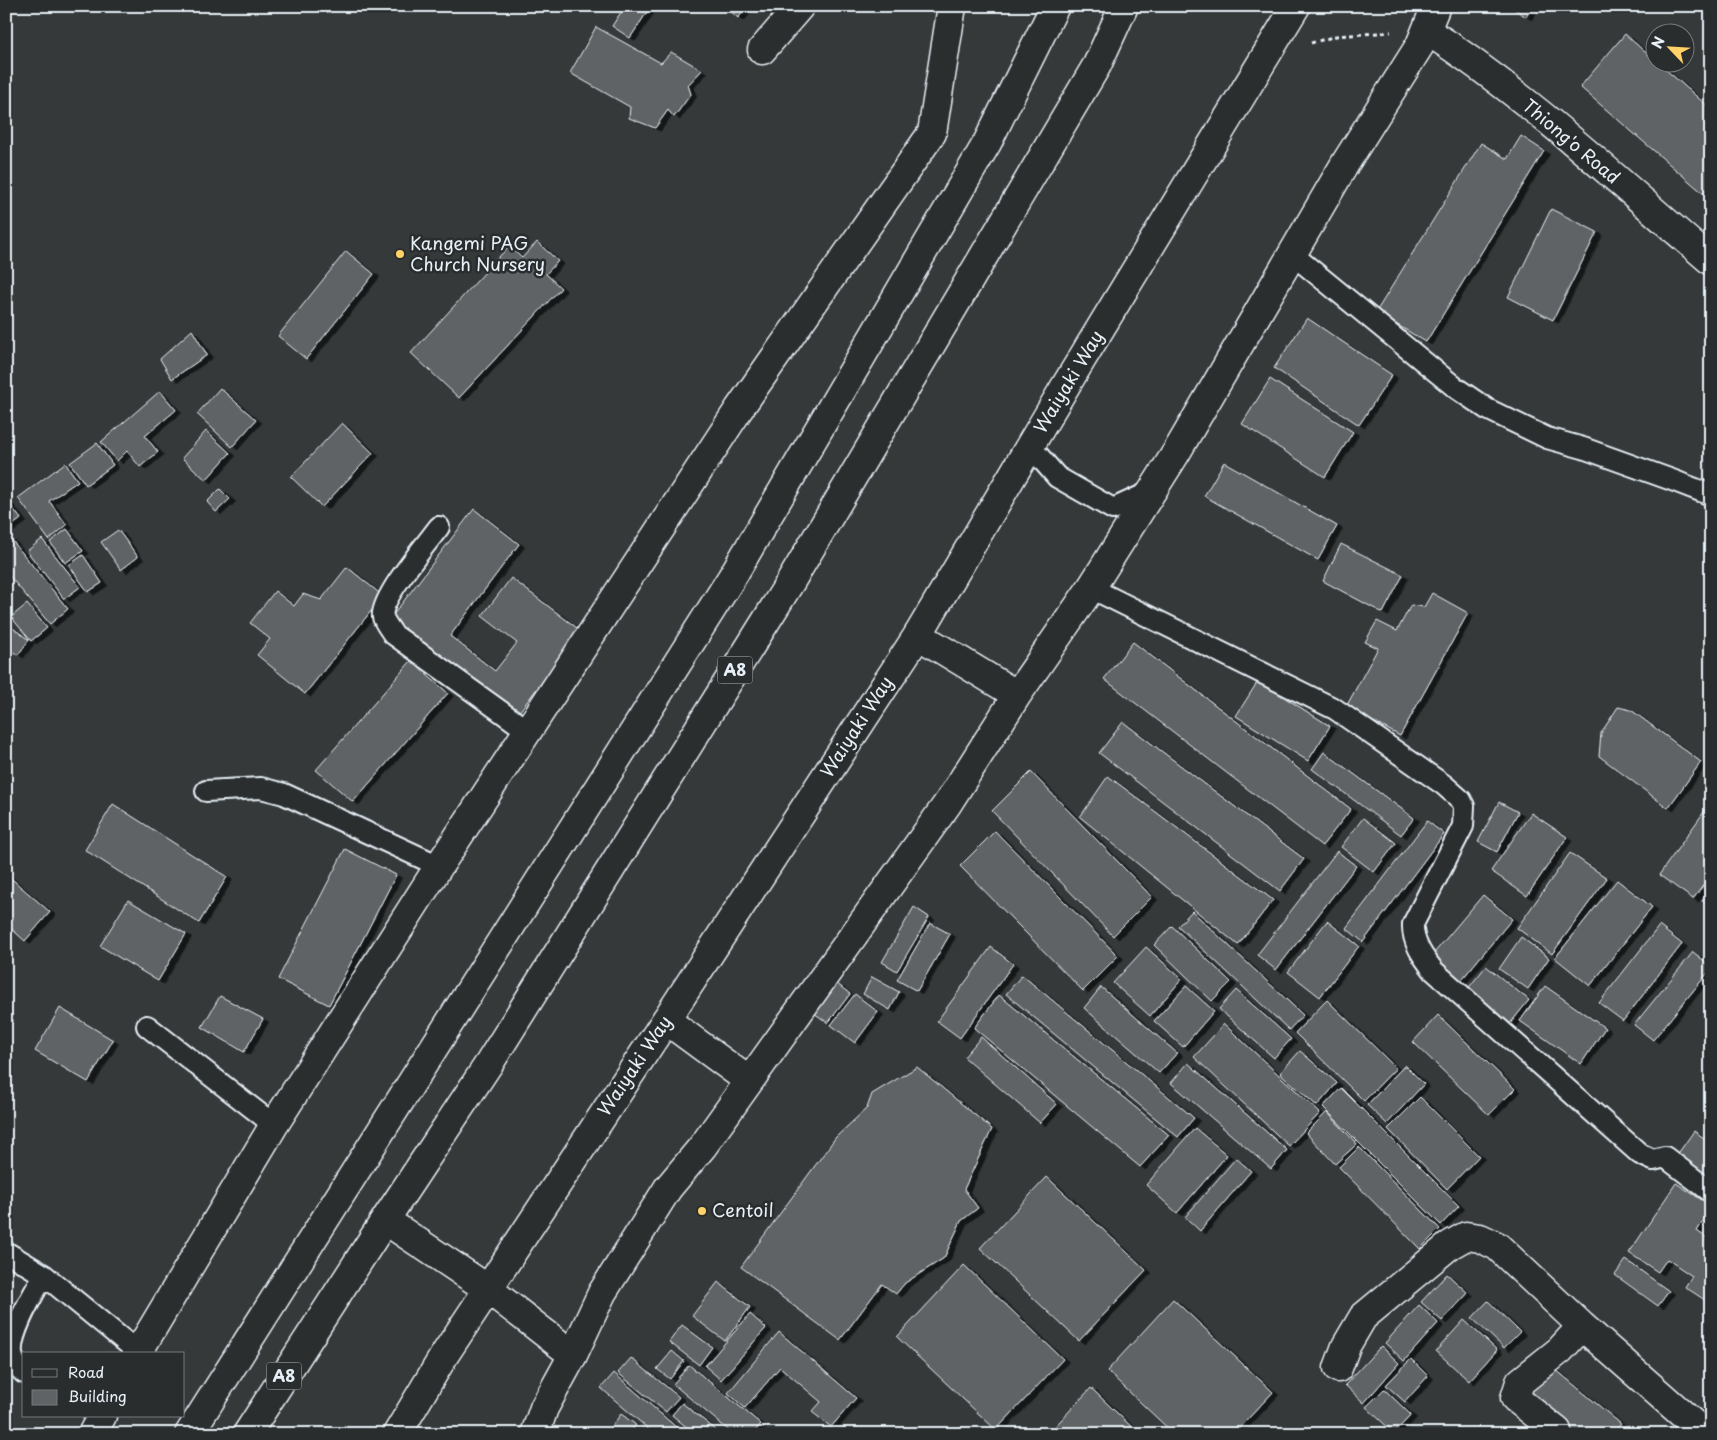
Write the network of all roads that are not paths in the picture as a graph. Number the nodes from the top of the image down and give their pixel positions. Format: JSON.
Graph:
{"nodes":[{"id":1,"x":800,"y":6,"type":"edge"},
{"id":2,"x":952,"y":6,"type":"edge"},
{"id":3,"x":1055,"y":6,"type":"edge"},
{"id":4,"x":1124,"y":6,"type":"edge"},
{"id":5,"x":1296,"y":6,"type":"edge"},
{"id":6,"x":1431,"y":18,"type":"edge"},
{"id":7,"x":762,"y":50,"type":"dead end"},
{"id":8,"x":1292,"y":254,"type":"junction"},
{"id":9,"x":1711,"y":261,"type":"edge"},
{"id":10,"x":1030,"y":446,"type":"junction"},
{"id":11,"x":1152,"y":491,"type":"junction"},
{"id":12,"x":1711,"y":495,"type":"edge"},
{"id":13,"x":439,"y":527,"type":"dead end"},
{"id":14,"x":1091,"y":588,"type":"junction"},
{"id":15,"x":918,"y":634,"type":"junction"},
{"id":16,"x":1017,"y":695,"type":"junction"},
{"id":17,"x":528,"y":731,"type":"junction"},
{"id":18,"x":206,"y":791,"type":"dead end"},
{"id":19,"x":439,"y":866,"type":"junction"},
{"id":20,"x":666,"y":1020,"type":"junction"},
{"id":21,"x":146,"y":1026,"type":"dead end"},
{"id":22,"x":749,"y":1081,"type":"junction"},
{"id":23,"x":274,"y":1125,"type":"junction"},
{"id":24,"x":1711,"y":1192,"type":"edge"},
{"id":25,"x":385,"y":1220,"type":"junction"},
{"id":26,"x":6,"y":1252,"type":"edge"},
{"id":27,"x":44,"y":1275,"type":"junction"},
{"id":28,"x":488,"y":1289,"type":"junction"},
{"id":29,"x":1582,"y":1326,"type":"junction"},
{"id":30,"x":136,"y":1352,"type":"edge"},
{"id":31,"x":138,"y":1352,"type":"edge"},
{"id":32,"x":573,"y":1355,"type":"junction"},
{"id":33,"x":1338,"y":1368,"type":"dead end"},
{"id":34,"x":22,"y":1371,"type":"edge"},
{"id":35,"x":101,"y":1418,"type":"edge"},
{"id":36,"x":1557,"y":1431,"type":"dead end"},
{"id":37,"x":92,"y":1434,"type":"edge"},
{"id":38,"x":189,"y":1434,"type":"edge"},
{"id":39,"x":246,"y":1434,"type":"edge"},
{"id":40,"x":397,"y":1434,"type":"edge"},
{"id":41,"x":535,"y":1434,"type":"edge"},
{"id":42,"x":1705,"y":1434,"type":"edge"}],
"edges":[{"from":1,"to":7,"type":"main road"},
{"from":2,"to":17,"type":"main road"},
{"from":3,"to":38,"type":"main road"},
{"from":4,"to":25,"type":"main road","number":"A8"},
{"from":5,"to":10,"type":"main road","name":"Waiyaki Way"},
{"from":6,"to":8,"type":"main road"},
{"from":6,"to":9,"type":"main road","name":"Thiong'o Road"},
{"from":8,"to":11,"type":"main road"},
{"from":8,"to":12,"type":"lane"},
{"from":10,"to":11,"type":"lane"},
{"from":10,"to":15,"type":"main road","name":"Waiyaki Way"},
{"from":11,"to":14,"type":"main road"},
{"from":13,"to":17,"type":"lane"},
{"from":14,"to":16,"type":"main road"},
{"from":14,"to":24,"type":"lane"},
{"from":15,"to":16,"type":"main road"},
{"from":15,"to":20,"type":"main road","name":"Waiyaki Way"},
{"from":16,"to":22,"type":"main road"},
{"from":17,"to":19,"type":"main road"},
{"from":18,"to":19,"type":"lane"},
{"from":19,"to":23,"type":"main road"},
{"from":20,"to":22,"type":"main road"},
{"from":20,"to":28,"type":"main road","name":"Waiyaki Way"},
{"from":21,"to":23,"type":"lane"},
{"from":22,"to":32,"type":"main road"},
{"from":23,"to":31,"type":"main road"},
{"from":25,"to":28,"type":"main road"},
{"from":25,"to":39,"type":"main road","number":"A8"},
{"from":26,"to":27,"type":"lane"},
{"from":27,"to":30,"type":"lane"},
{"from":27,"to":34,"type":"lane"},
{"from":28,"to":32,"type":"main road"},
{"from":28,"to":40,"type":"main road","name":"Waiyaki Way"},
{"from":29,"to":33,"type":"main road"},
{"from":29,"to":36,"type":"main road"},
{"from":29,"to":42,"type":"main road"},
{"from":32,"to":41,"type":"main road"},
{"from":35,"to":37,"type":"main road"}]}
